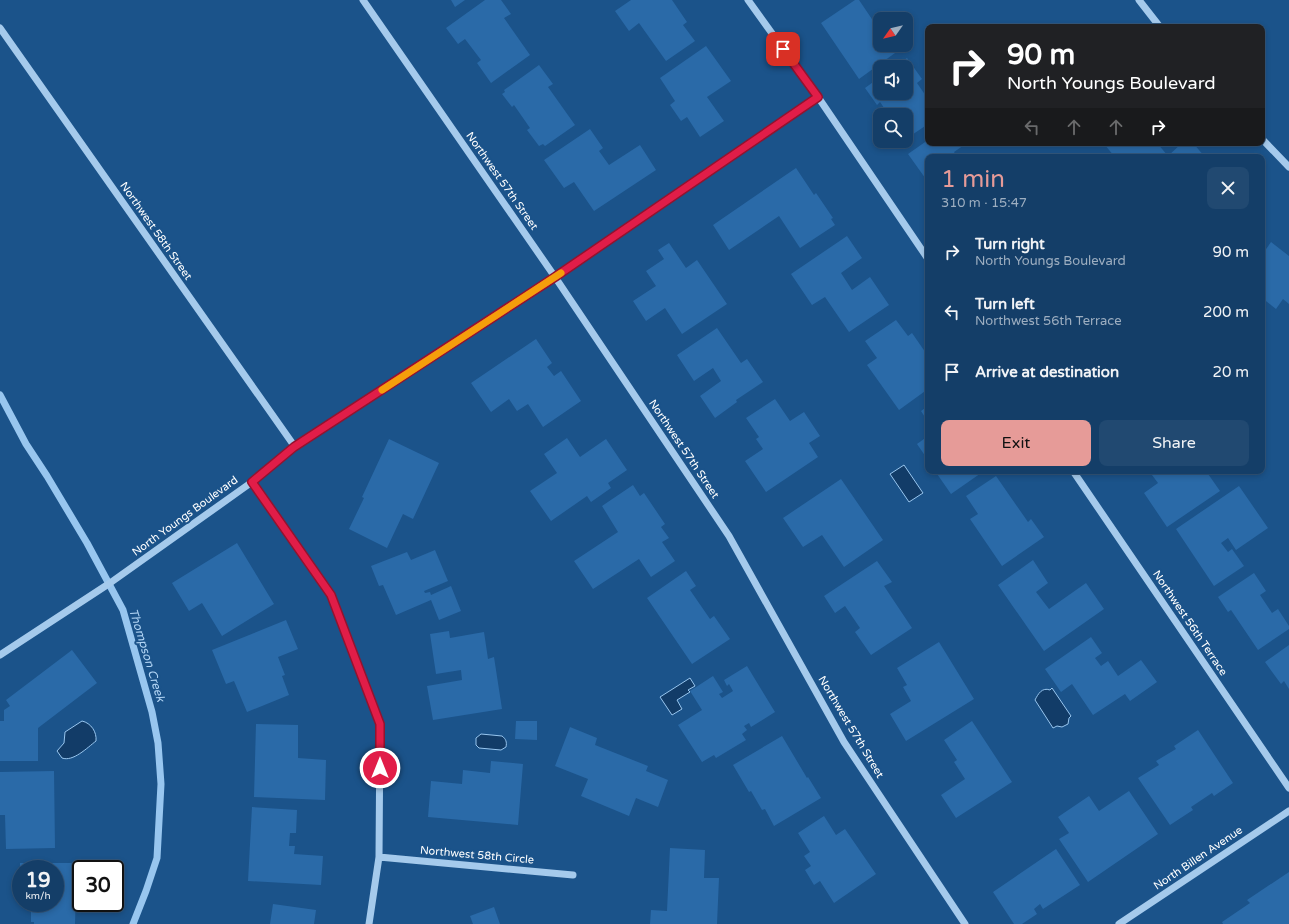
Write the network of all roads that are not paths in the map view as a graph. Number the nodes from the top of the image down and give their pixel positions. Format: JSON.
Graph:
{"nodes":[{"id":1,"x":363,"y":0,"type":"edge"},
{"id":2,"x":748,"y":0,"type":"edge"},
{"id":3,"x":1139,"y":0,"type":"edge"},
{"id":4,"x":1158,"y":24,"type":"edge"},
{"id":5,"x":0,"y":28,"type":"edge"},
{"id":6,"x":818,"y":97,"type":"junction"},
{"id":7,"x":1265,"y":142,"type":"edge"},
{"id":8,"x":1289,"y":166,"type":"edge"},
{"id":9,"x":925,"y":255,"type":"edge"},
{"id":10,"x":555,"y":277,"type":"junction"},
{"id":11,"x":294,"y":447,"type":"junction"},
{"id":12,"x":1075,"y":474,"type":"edge"},
{"id":13,"x":252,"y":482,"type":"junction"},
{"id":14,"x":0,"y":655,"type":"edge"},
{"id":15,"x":1289,"y":788,"type":"edge"},
{"id":16,"x":1289,"y":811,"type":"edge"},
{"id":17,"x":379,"y":857,"type":"junction"},
{"id":18,"x":573,"y":875,"type":"dead end"},
{"id":19,"x":369,"y":924,"type":"edge"},
{"id":20,"x":965,"y":924,"type":"edge"},
{"id":21,"x":1119,"y":924,"type":"edge"}],
"edges":[{"from":1,"to":10,"type":"street","name":"Northwest 57th Street"},
{"from":2,"to":6,"type":"street"},
{"from":3,"to":4,"type":"street"},
{"from":5,"to":11,"type":"street","name":"Northwest 58th Street"},
{"from":6,"to":9,"type":"street"},
{"from":6,"to":10,"type":"street","name":"North Youngs Boulevard"},
{"from":7,"to":8,"type":"street"},
{"from":10,"to":11,"type":"street","name":"North Youngs Boulevard"},
{"from":10,"to":20,"type":"street","name":"Northwest 57th Street"},
{"from":11,"to":13,"type":"street","name":"North Youngs Boulevard"},
{"from":12,"to":15,"type":"street","name":"Northwest 56th Terrace"},
{"from":13,"to":14,"type":"street","name":"North Youngs Boulevard"},
{"from":13,"to":17,"type":"street"},
{"from":16,"to":21,"type":"street","name":"North Billen Avenue"},
{"from":17,"to":18,"type":"street","name":"Northwest 58th Circle"},
{"from":17,"to":19,"type":"street"}]}
